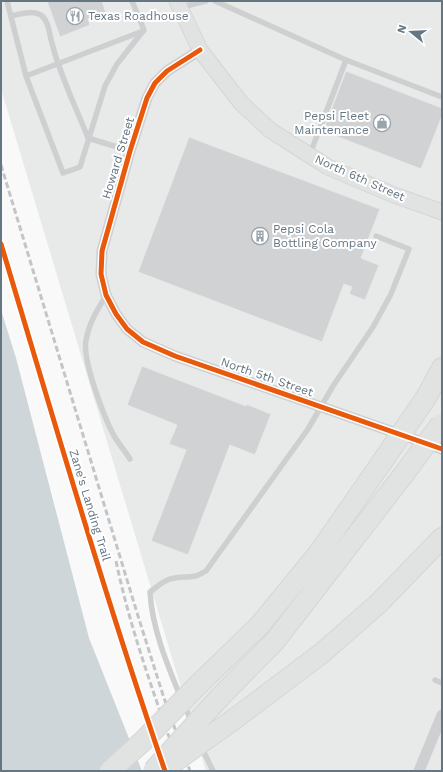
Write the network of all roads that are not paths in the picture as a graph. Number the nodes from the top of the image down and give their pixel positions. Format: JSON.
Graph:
{"nodes":[{"id":1,"x":7,"y":1,"type":"edge"},
{"id":2,"x":132,"y":1,"type":"edge"},
{"id":3,"x":206,"y":1,"type":"edge"},
{"id":4,"x":216,"y":1,"type":"edge"},
{"id":5,"x":178,"y":4,"type":"edge"},
{"id":6,"x":11,"y":16,"type":"junction"},
{"id":7,"x":144,"y":30,"type":"junction"},
{"id":8,"x":200,"y":50,"type":"junction"},
{"id":9,"x":346,"y":60,"type":"junction"},
{"id":10,"x":58,"y":64,"type":"junction"},
{"id":11,"x":26,"y":76,"type":"junction"},
{"id":12,"x":442,"y":97,"type":"edge"},
{"id":13,"x":88,"y":138,"type":"junction"},
{"id":14,"x":130,"y":151,"type":"junction"},
{"id":15,"x":310,"y":156,"type":"junction"},
{"id":16,"x":442,"y":212,"type":"edge"},
{"id":17,"x":376,"y":236,"type":"dead end"},
{"id":18,"x":106,"y":295,"type":"junction"},
{"id":19,"x":442,"y":368,"type":"edge"},
{"id":20,"x":321,"y":406,"type":"junction"},
{"id":21,"x":442,"y":423,"type":"edge"},
{"id":22,"x":442,"y":450,"type":"edge"},
{"id":23,"x":130,"y":459,"type":"dead end"},
{"id":24,"x":442,"y":538,"type":"edge"},
{"id":25,"x":435,"y":680,"type":"dead end"},
{"id":26,"x":442,"y":683,"type":"edge"},
{"id":27,"x":442,"y":716,"type":"edge"},
{"id":28,"x":196,"y":733,"type":"dead end"},
{"id":29,"x":199,"y":740,"type":"dead end"},
{"id":30,"x":110,"y":771,"type":"edge"},
{"id":31,"x":153,"y":771,"type":"edge"},
{"id":32,"x":163,"y":771,"type":"edge"},
{"id":33,"x":213,"y":771,"type":"edge"},
{"id":34,"x":419,"y":771,"type":"edge"}],
"edges":[{"from":1,"to":6,"type":"lane"},
{"from":2,"to":7,"type":"lane"},
{"from":3,"to":5,"type":"lane"},
{"from":4,"to":9,"type":"lane"},
{"from":5,"to":8,"type":"main road","name":"North 6th Street"},
{"from":6,"to":10,"type":"lane"},
{"from":6,"to":11,"type":"lane"},
{"from":7,"to":10,"type":"lane"},
{"from":7,"to":13,"type":"lane"},
{"from":8,"to":14,"type":"street","name":"Howard Street"},
{"from":8,"to":15,"type":"main road","name":"North 6th Street"},
{"from":9,"to":12,"type":"lane"},
{"from":9,"to":15,"type":"lane"},
{"from":10,"to":11,"type":"lane"},
{"from":10,"to":13,"type":"lane"},
{"from":11,"to":13,"type":"lane"},
{"from":13,"to":14,"type":"lane"},
{"from":14,"to":18,"type":"street","name":"Howard Street"},
{"from":15,"to":16,"type":"main road","name":"North 6th Street"},
{"from":17,"to":20,"type":"lane"},
{"from":18,"to":20,"type":"street","name":"North 5th Street"},
{"from":18,"to":23,"type":"lane"},
{"from":19,"to":30,"type":"highway","bridge":true},
{"from":20,"to":22,"type":"street","name":"North 5th Street"},
{"from":20,"to":28,"type":"lane"},
{"from":21,"to":31,"type":"highway","bridge":true},
{"from":24,"to":32,"type":"highway","bridge":true},
{"from":25,"to":26,"type":"lane"},
{"from":27,"to":34,"type":"street"},
{"from":29,"to":33,"type":"lane"}]}
